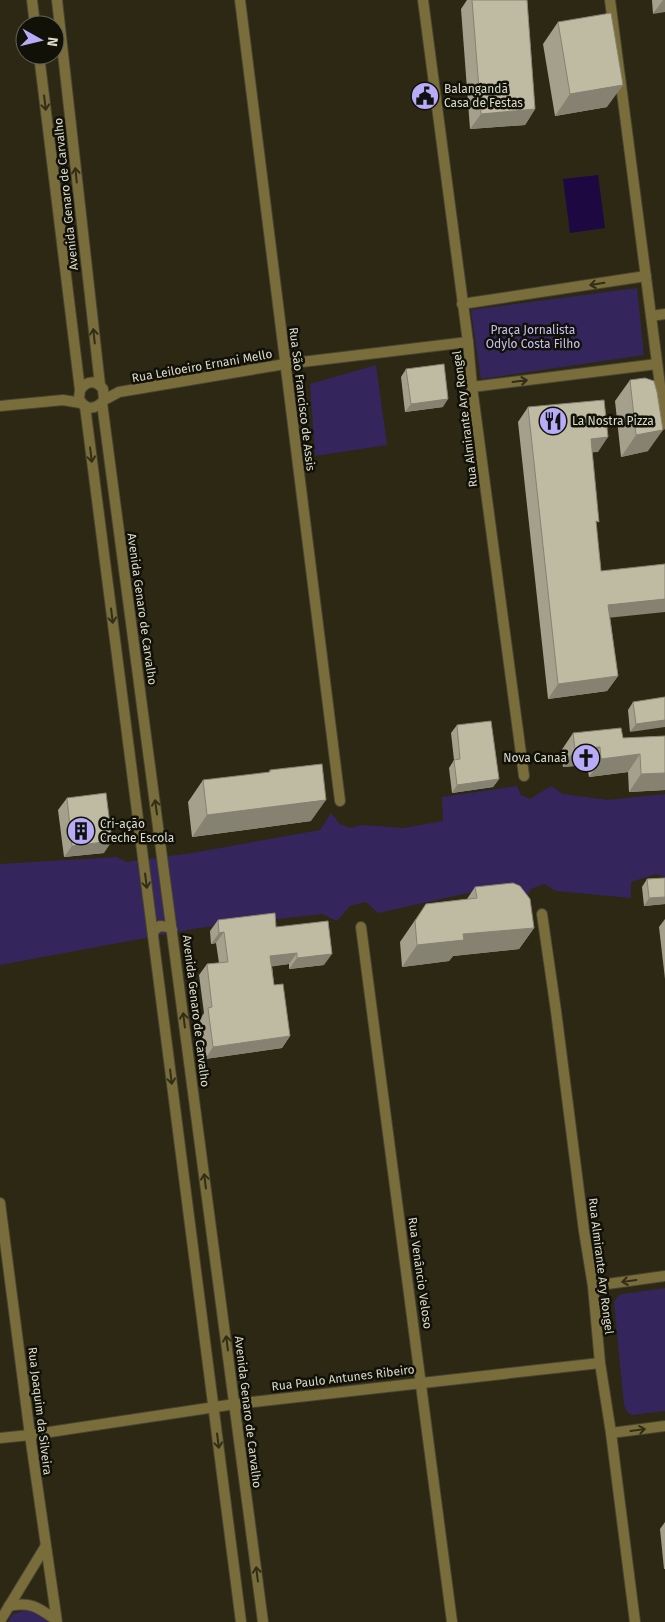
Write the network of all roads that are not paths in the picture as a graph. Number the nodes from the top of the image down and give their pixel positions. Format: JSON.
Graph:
{"nodes":[{"id":1,"x":32,"y":0,"type":"edge"},
{"id":2,"x":56,"y":0,"type":"edge"},
{"id":3,"x":240,"y":0,"type":"edge"},
{"id":4,"x":423,"y":0,"type":"edge"},
{"id":5,"x":610,"y":0,"type":"edge"},
{"id":6,"x":34,"y":15,"type":"edge"},
{"id":7,"x":40,"y":65,"type":"edge"},
{"id":8,"x":646,"y":276,"type":"junction"},
{"id":9,"x":462,"y":304,"type":"junction"},
{"id":10,"x":665,"y":314,"type":"edge"},
{"id":11,"x":651,"y":316,"type":"junction"},
{"id":12,"x":468,"y":342,"type":"junction"},
{"id":13,"x":285,"y":364,"type":"junction"},
{"id":14,"x":657,"y":364,"type":"junction"},
{"id":15,"x":472,"y":386,"type":"junction"},
{"id":16,"x":101,"y":387,"type":"junction"},
{"id":17,"x":119,"y":392,"type":"junction"},
{"id":18,"x":81,"y":398,"type":"junction"},
{"id":19,"x":103,"y":402,"type":"junction"},
{"id":20,"x":0,"y":406,"type":"edge"},
{"id":21,"x":665,"y":424,"type":"edge"},
{"id":22,"x":524,"y":776,"type":"dead end"},
{"id":23,"x":340,"y":801,"type":"dead end"},
{"id":24,"x":162,"y":851,"type":"junction"},
{"id":25,"x":142,"y":854,"type":"junction"},
{"id":26,"x":542,"y":914,"type":"dead end"},
{"id":27,"x":361,"y":927,"type":"dead end"},
{"id":28,"x":172,"y":930,"type":"junction"},
{"id":29,"x":153,"y":935,"type":"junction"},
{"id":30,"x":0,"y":1202,"type":"edge"},
{"id":31,"x":665,"y":1276,"type":"edge"},
{"id":32,"x":593,"y":1286,"type":"junction"},
{"id":33,"x":600,"y":1363,"type":"junction"},
{"id":34,"x":422,"y":1382,"type":"junction"},
{"id":35,"x":234,"y":1404,"type":"junction"},
{"id":36,"x":214,"y":1407,"type":"junction"},
{"id":37,"x":665,"y":1426,"type":"edge"},
{"id":38,"x":611,"y":1434,"type":"junction"},
{"id":39,"x":30,"y":1435,"type":"junction"},
{"id":40,"x":0,"y":1438,"type":"edge"},
{"id":41,"x":45,"y":1547,"type":"junction"},
{"id":42,"x":9,"y":1606,"type":"junction"},
{"id":43,"x":0,"y":1621,"type":"edge"},
{"id":44,"x":57,"y":1621,"type":"edge"},
{"id":45,"x":241,"y":1622,"type":"edge"},
{"id":46,"x":263,"y":1622,"type":"edge"},
{"id":47,"x":452,"y":1622,"type":"edge"},
{"id":48,"x":635,"y":1622,"type":"edge"}],
"edges":[{"from":1,"to":6,"type":"street"},
{"from":16,"to":2,"type":"street","name":"Avenida Genaro de Carvalho","one_way":true},
{"from":3,"to":13,"type":"street","name":"Rua São Francisco de Assis"},
{"from":4,"to":9,"type":"street","name":"Rua Almirante Ary Rongel"},
{"from":5,"to":8,"type":"street"},
{"from":7,"to":18,"type":"street","name":"Avenida Genaro de Carvalho","one_way":true},
{"from":8,"to":9,"type":"street","one_way":true},
{"from":8,"to":11,"type":"street"},
{"from":9,"to":12,"type":"street","name":"Rua Almirante Ary Rongel"},
{"from":10,"to":11,"type":"street"},
{"from":11,"to":14,"type":"street"},
{"from":12,"to":13,"type":"street","name":"Rua Leiloeiro Ernani Mello"},
{"from":12,"to":15,"type":"street","name":"Rua Almirante Ary Rongel"},
{"from":13,"to":17,"type":"street","name":"Rua Leiloeiro Ernani Mello"},
{"from":13,"to":23,"type":"street","name":"Rua São Francisco de Assis"},
{"from":15,"to":14,"type":"street","one_way":true},
{"from":14,"to":21,"type":"street"},
{"from":15,"to":22,"type":"street","name":"Rua Almirante Ary Rongel"},
{"from":16,"to":17,"type":"street"},
{"from":16,"to":18,"type":"street"},
{"from":16,"to":19,"type":"street"},
{"from":17,"to":19,"type":"street"},
{"from":18,"to":19,"type":"street"},
{"from":18,"to":20,"type":"street"},
{"from":18,"to":25,"type":"street","name":"Avenida Genaro de Carvalho","one_way":true},
{"from":24,"to":19,"type":"street","name":"Avenida Genaro de Carvalho","one_way":true},
{"from":24,"to":25,"type":"street"},
{"from":24,"to":28,"type":"street","name":"Avenida Genaro de Carvalho"},
{"from":25,"to":29,"type":"street","name":"Avenida Genaro de Carvalho","one_way":true},
{"from":26,"to":32,"type":"street","name":"Rua Almirante Ary Rongel"},
{"from":27,"to":34,"type":"street","name":"Rua Venâncio Veloso"},
{"from":28,"to":29,"type":"street"},
{"from":35,"to":28,"type":"street","name":"Avenida Genaro de Carvalho","one_way":true},
{"from":29,"to":36,"type":"street","name":"Avenida Genaro de Carvalho","one_way":true},
{"from":30,"to":39,"type":"street","name":"Rua Joaquim da Silveira"},
{"from":31,"to":32,"type":"street","one_way":true},
{"from":32,"to":33,"type":"street","name":"Rua Almirante Ary Rongel"},
{"from":33,"to":34,"type":"street","name":"Rua Paulo Antunes Ribeiro"},
{"from":33,"to":38,"type":"street","name":"Rua Almirante Ary Rongel"},
{"from":34,"to":35,"type":"street","name":"Rua Paulo Antunes Ribeiro"},
{"from":34,"to":47,"type":"street","name":"Rua Venâncio Veloso"},
{"from":35,"to":36,"type":"street","name":"Rua Paulo Antunes Ribeiro"},
{"from":46,"to":35,"type":"street","name":"Avenida Genaro de Carvalho","one_way":true},
{"from":36,"to":39,"type":"street","name":"Rua Paulo Antunes Ribeiro"},
{"from":36,"to":45,"type":"street","name":"Avenida Genaro de Carvalho","one_way":true},
{"from":38,"to":37,"type":"street","one_way":true},
{"from":38,"to":48,"type":"street","name":"Rua Almirante Ary Rongel"},
{"from":39,"to":40,"type":"street","name":"Rua Paulo Antunes Ribeiro"},
{"from":39,"to":41,"type":"street","name":"Rua Joaquim da Silveira"},
{"from":41,"to":42,"type":"street"},
{"from":41,"to":44,"type":"street","name":"Rua Joaquim da Silveira"},
{"from":42,"to":43,"type":"street"},
{"from":42,"to":44,"type":"street"}]}
